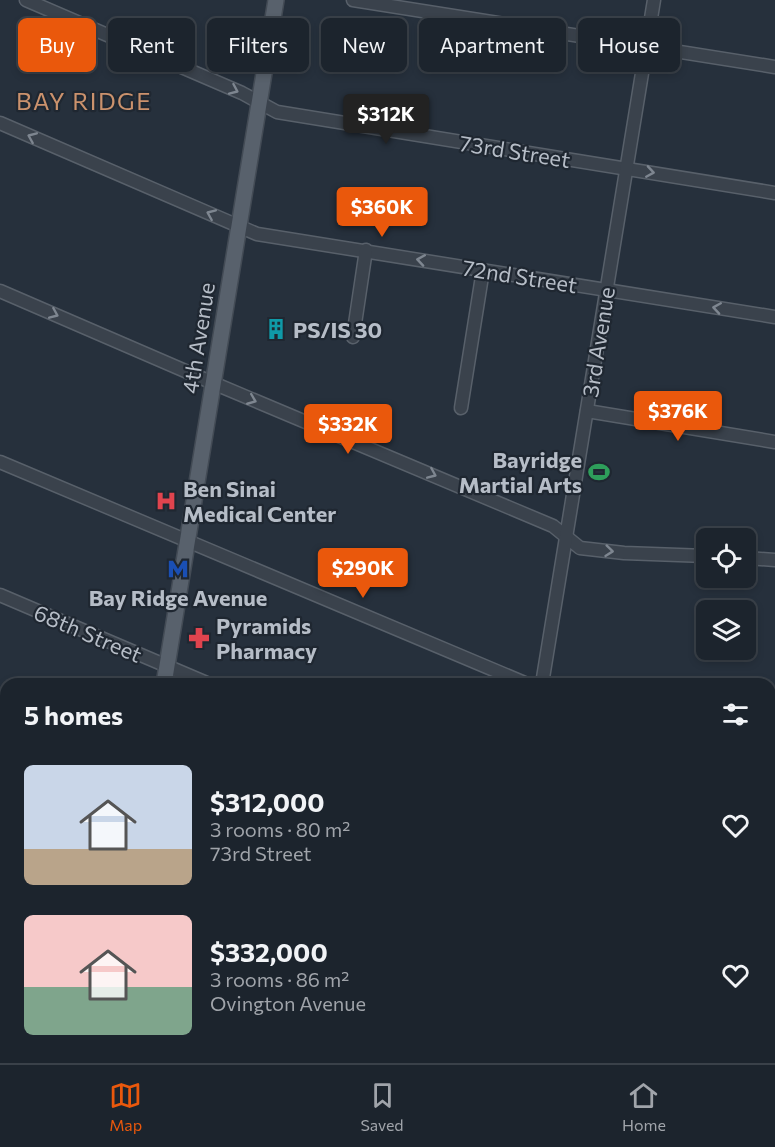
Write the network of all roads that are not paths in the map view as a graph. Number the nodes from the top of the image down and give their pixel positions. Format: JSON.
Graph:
{"nodes":[{"id":1,"x":26,"y":0,"type":"edge"},
{"id":2,"x":276,"y":0,"type":"edge"},
{"id":3,"x":353,"y":0,"type":"edge"},
{"id":4,"x":654,"y":0,"type":"edge"},
{"id":5,"x":651,"y":18,"type":"edge"},
{"id":6,"x":578,"y":35,"type":"edge"},
{"id":7,"x":680,"y":51,"type":"edge"},
{"id":8,"x":775,"y":67,"type":"edge"},
{"id":9,"x":643,"y":72,"type":"edge"},
{"id":10,"x":259,"y":102,"type":"junction"},
{"id":11,"x":0,"y":123,"type":"edge"},
{"id":12,"x":626,"y":169,"type":"junction"},
{"id":13,"x":775,"y":193,"type":"edge"},
{"id":14,"x":239,"y":226,"type":"junction"},
{"id":15,"x":366,"y":250,"type":"junction"},
{"id":16,"x":483,"y":270,"type":"junction"},
{"id":17,"x":606,"y":290,"type":"junction"},
{"id":18,"x":0,"y":291,"type":"edge"},
{"id":19,"x":775,"y":317,"type":"edge"},
{"id":20,"x":353,"y":337,"type":"dead end"},
{"id":21,"x":213,"y":383,"type":"junction"},
{"id":22,"x":461,"y":408,"type":"dead end"},
{"id":23,"x":586,"y":411,"type":"junction"},
{"id":24,"x":775,"y":442,"type":"edge"},
{"id":25,"x":0,"y":462,"type":"edge"},
{"id":26,"x":566,"y":537,"type":"junction"},
{"id":27,"x":188,"y":542,"type":"junction"},
{"id":28,"x":696,"y":556,"type":"edge"},
{"id":29,"x":756,"y":559,"type":"edge"},
{"id":30,"x":775,"y":560,"type":"edge"},
{"id":31,"x":0,"y":595,"type":"edge"},
{"id":32,"x":167,"y":666,"type":"junction"},
{"id":33,"x":165,"y":678,"type":"edge"},
{"id":34,"x":195,"y":678,"type":"edge"},
{"id":35,"x":513,"y":678,"type":"edge"},
{"id":36,"x":543,"y":678,"type":"edge"}],
"edges":[{"from":1,"to":10,"type":"street","name":"73rd Street","one_way":true},
{"from":2,"to":10,"type":"main road","name":"4th Avenue"},
{"from":3,"to":6,"type":"street"},
{"from":4,"to":5,"type":"street","name":"3rd Avenue"},
{"from":7,"to":8,"type":"street"},
{"from":9,"to":12,"type":"street","name":"3rd Avenue"},
{"from":10,"to":12,"type":"street","name":"73rd Street"},
{"from":10,"to":14,"type":"main road","name":"4th Avenue"},
{"from":14,"to":11,"type":"street","name":"72nd Street","one_way":true},
{"from":12,"to":13,"type":"street","name":"73rd Street","one_way":true},
{"from":12,"to":17,"type":"street","name":"3rd Avenue"},
{"from":14,"to":15,"type":"street","name":"72nd Street"},
{"from":14,"to":21,"type":"main road","name":"4th Avenue"},
{"from":16,"to":15,"type":"street","name":"72nd Street","one_way":true},
{"from":15,"to":20,"type":"street"},
{"from":16,"to":17,"type":"street","name":"72nd Street"},
{"from":16,"to":22,"type":"street"},
{"from":19,"to":17,"type":"street","name":"72nd Street","one_way":true},
{"from":17,"to":23,"type":"street","name":"3rd Avenue"},
{"from":18,"to":21,"type":"street","one_way":true},
{"from":21,"to":26,"type":"street","one_way":true},
{"from":21,"to":27,"type":"main road","name":"4th Avenue"},
{"from":23,"to":24,"type":"street"},
{"from":23,"to":26,"type":"street","name":"3rd Avenue"},
{"from":25,"to":27,"type":"street"},
{"from":26,"to":28,"type":"street","one_way":true},
{"from":26,"to":36,"type":"street","name":"3rd Avenue"},
{"from":27,"to":32,"type":"main road","name":"4th Avenue"},
{"from":27,"to":35,"type":"street"},
{"from":29,"to":30,"type":"street"},
{"from":31,"to":32,"type":"street","name":"68th Street"},
{"from":32,"to":33,"type":"main road","name":"4th Avenue"},
{"from":32,"to":34,"type":"street","name":"68th Street"}]}
